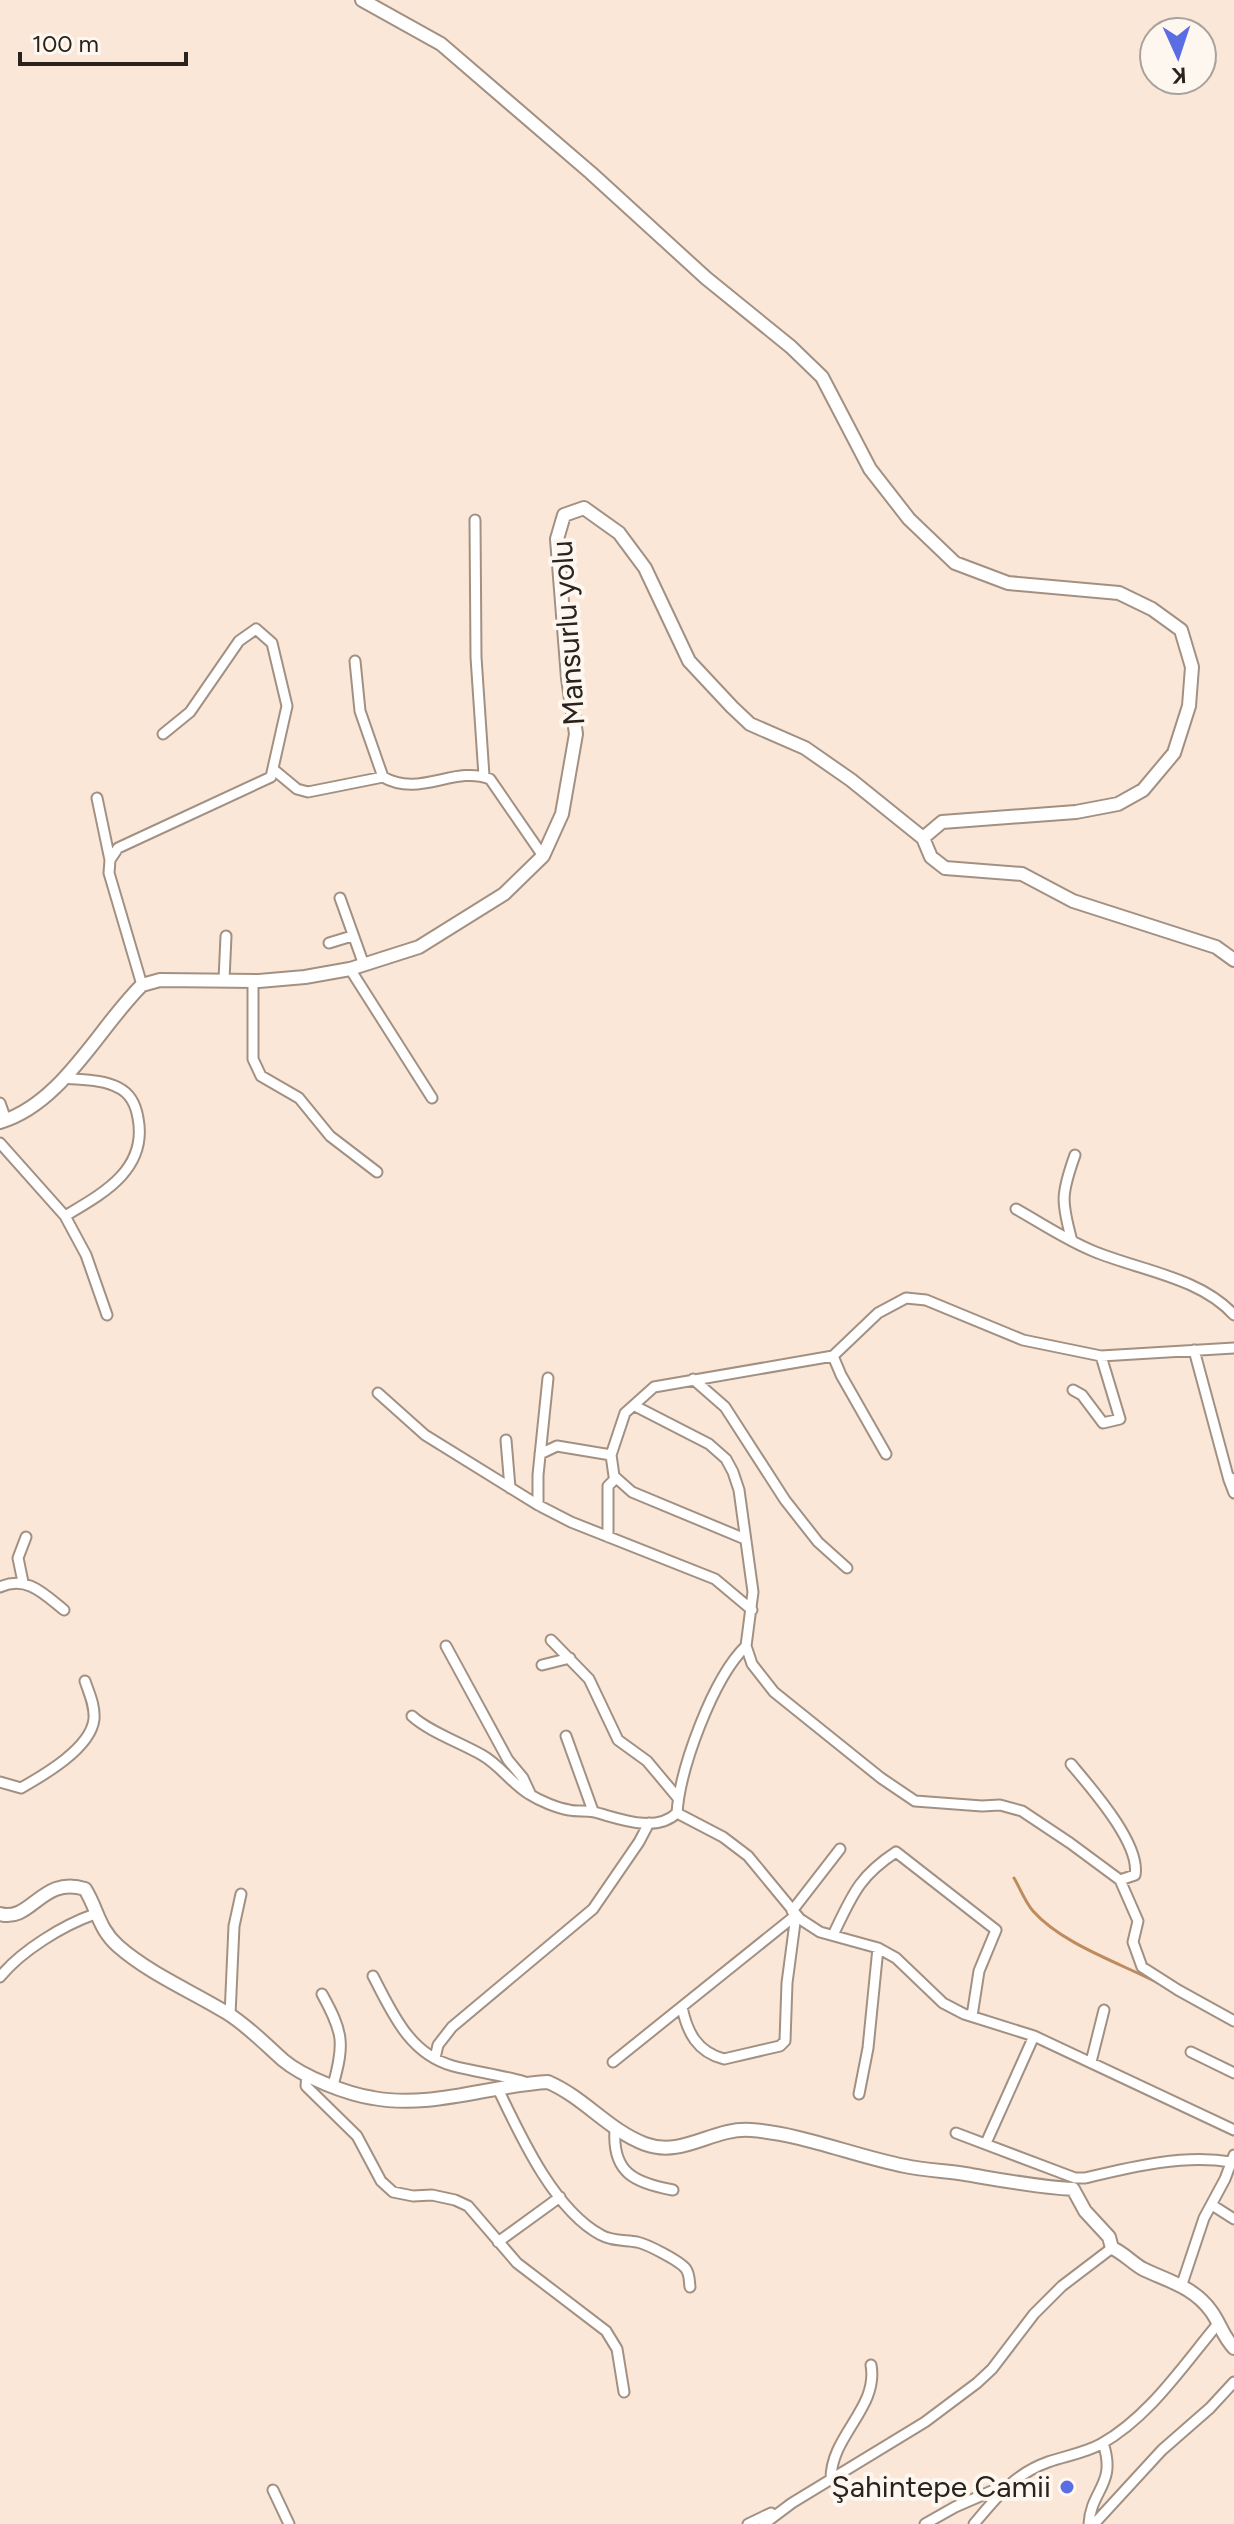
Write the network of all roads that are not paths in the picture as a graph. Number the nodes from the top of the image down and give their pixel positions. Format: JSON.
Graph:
{"nodes":[{"id":1,"x":362,"y":0,"type":"edge"},
{"id":2,"x":475,"y":520,"type":"dead end"},
{"id":3,"x":355,"y":661,"type":"dead end"},
{"id":4,"x":163,"y":734,"type":"dead end"},
{"id":5,"x":273,"y":769,"type":"junction"},
{"id":6,"x":484,"y":776,"type":"junction"},
{"id":7,"x":383,"y":777,"type":"junction"},
{"id":8,"x":97,"y":798,"type":"dead end"},
{"id":9,"x":923,"y":838,"type":"junction"},
{"id":10,"x":543,"y":856,"type":"junction"},
{"id":11,"x":110,"y":860,"type":"junction"},
{"id":12,"x":340,"y":898,"type":"dead end"},
{"id":13,"x":226,"y":936,"type":"dead end"},
{"id":14,"x":352,"y":936,"type":"junction"},
{"id":15,"x":329,"y":943,"type":"dead end"},
{"id":16,"x":1234,"y":960,"type":"edge"},
{"id":17,"x":364,"y":965,"type":"junction"},
{"id":18,"x":350,"y":969,"type":"junction"},
{"id":19,"x":224,"y":980,"type":"junction"},
{"id":20,"x":253,"y":981,"type":"junction"},
{"id":21,"x":142,"y":985,"type":"junction"},
{"id":22,"x":63,"y":1078,"type":"junction"},
{"id":23,"x":432,"y":1098,"type":"dead end"},
{"id":24,"x":0,"y":1103,"type":"edge"},
{"id":25,"x":3,"y":1121,"type":"edge"},
{"id":26,"x":0,"y":1143,"type":"edge"},
{"id":27,"x":1075,"y":1155,"type":"dead end"},
{"id":28,"x":377,"y":1172,"type":"dead end"},
{"id":29,"x":1016,"y":1209,"type":"dead end"},
{"id":30,"x":65,"y":1216,"type":"junction"},
{"id":31,"x":1072,"y":1241,"type":"junction"},
{"id":32,"x":107,"y":1315,"type":"dead end"},
{"id":33,"x":1234,"y":1315,"type":"edge"},
{"id":34,"x":1234,"y":1348,"type":"edge"},
{"id":35,"x":1194,"y":1350,"type":"junction"},
{"id":36,"x":833,"y":1356,"type":"junction"},
{"id":37,"x":1101,"y":1356,"type":"junction"},
{"id":38,"x":548,"y":1378,"type":"dead end"},
{"id":39,"x":693,"y":1379,"type":"junction"},
{"id":40,"x":1073,"y":1390,"type":"dead end"},
{"id":41,"x":378,"y":1393,"type":"dead end"},
{"id":42,"x":635,"y":1406,"type":"junction"},
{"id":43,"x":506,"y":1440,"type":"dead end"},
{"id":44,"x":540,"y":1454,"type":"junction"},
{"id":45,"x":886,"y":1454,"type":"dead end"},
{"id":46,"x":611,"y":1455,"type":"junction"},
{"id":47,"x":616,"y":1478,"type":"junction"},
{"id":48,"x":1232,"y":1478,"type":"edge"},
{"id":49,"x":510,"y":1488,"type":"junction"},
{"id":50,"x":1234,"y":1493,"type":"edge"},
{"id":51,"x":538,"y":1505,"type":"junction"},
{"id":52,"x":26,"y":1537,"type":"dead end"},
{"id":53,"x":608,"y":1537,"type":"junction"},
{"id":54,"x":745,"y":1539,"type":"junction"},
{"id":55,"x":847,"y":1568,"type":"dead end"},
{"id":56,"x":23,"y":1582,"type":"junction"},
{"id":57,"x":0,"y":1587,"type":"edge"},
{"id":58,"x":64,"y":1610,"type":"dead end"},
{"id":59,"x":752,"y":1610,"type":"junction"},
{"id":60,"x":551,"y":1640,"type":"dead end"},
{"id":61,"x":446,"y":1646,"type":"dead end"},
{"id":62,"x":746,"y":1646,"type":"junction"},
{"id":63,"x":570,"y":1658,"type":"junction"},
{"id":64,"x":542,"y":1665,"type":"dead end"},
{"id":65,"x":85,"y":1681,"type":"dead end"},
{"id":66,"x":412,"y":1716,"type":"dead end"},
{"id":67,"x":566,"y":1736,"type":"dead end"},
{"id":68,"x":1071,"y":1764,"type":"dead end"},
{"id":69,"x":0,"y":1782,"type":"edge"},
{"id":70,"x":531,"y":1796,"type":"junction"},
{"id":71,"x":678,"y":1798,"type":"junction"},
{"id":72,"x":593,"y":1811,"type":"junction"},
{"id":73,"x":677,"y":1813,"type":"junction"},
{"id":74,"x":649,"y":1823,"type":"junction"},
{"id":75,"x":840,"y":1849,"type":"dead end"},
{"id":76,"x":1120,"y":1880,"type":"junction"},
{"id":77,"x":241,"y":1894,"type":"dead end"},
{"id":78,"x":794,"y":1913,"type":"junction"},
{"id":79,"x":0,"y":1914,"type":"edge"},
{"id":80,"x":95,"y":1914,"type":"junction"},
{"id":81,"x":833,"y":1935,"type":"junction"},
{"id":82,"x":878,"y":1948,"type":"junction"},
{"id":83,"x":373,"y":1976,"type":"dead end"},
{"id":84,"x":0,"y":1977,"type":"edge"},
{"id":85,"x":322,"y":1994,"type":"dead end"},
{"id":86,"x":682,"y":2007,"type":"junction"},
{"id":87,"x":1104,"y":2010,"type":"dead end"},
{"id":88,"x":230,"y":2015,"type":"junction"},
{"id":89,"x":972,"y":2016,"type":"junction"},
{"id":90,"x":1234,"y":2021,"type":"edge"},
{"id":91,"x":1034,"y":2036,"type":"junction"},
{"id":92,"x":1191,"y":2052,"type":"dead end"},
{"id":93,"x":435,"y":2058,"type":"junction"},
{"id":94,"x":613,"y":2062,"type":"dead end"},
{"id":95,"x":1091,"y":2062,"type":"junction"},
{"id":96,"x":1234,"y":2073,"type":"edge"},
{"id":97,"x":307,"y":2074,"type":"junction"},
{"id":98,"x":528,"y":2083,"type":"junction"},
{"id":99,"x":333,"y":2085,"type":"junction"},
{"id":100,"x":498,"y":2089,"type":"junction"},
{"id":101,"x":859,"y":2094,"type":"dead end"},
{"id":102,"x":615,"y":2130,"type":"junction"},
{"id":103,"x":1234,"y":2130,"type":"edge"},
{"id":104,"x":956,"y":2133,"type":"dead end"},
{"id":105,"x":986,"y":2143,"type":"junction"},
{"id":106,"x":1232,"y":2158,"type":"edge"},
{"id":107,"x":1074,"y":2184,"type":"junction"},
{"id":108,"x":673,"y":2190,"type":"dead end"},
{"id":109,"x":560,"y":2197,"type":"junction"},
{"id":110,"x":1212,"y":2205,"type":"junction"},
{"id":111,"x":1234,"y":2219,"type":"edge"},
{"id":112,"x":498,"y":2242,"type":"junction"},
{"id":113,"x":1112,"y":2248,"type":"junction"},
{"id":114,"x":1182,"y":2284,"type":"junction"},
{"id":115,"x":690,"y":2287,"type":"dead end"},
{"id":116,"x":1217,"y":2325,"type":"junction"},
{"id":117,"x":1234,"y":2348,"type":"edge"},
{"id":118,"x":871,"y":2365,"type":"dead end"},
{"id":119,"x":1234,"y":2382,"type":"edge"},
{"id":120,"x":624,"y":2392,"type":"dead end"},
{"id":121,"x":1103,"y":2443,"type":"junction"},
{"id":122,"x":831,"y":2480,"type":"junction"},
{"id":123,"x":1008,"y":2485,"type":"junction"},
{"id":124,"x":273,"y":2490,"type":"dead end"},
{"id":125,"x":792,"y":2503,"type":"junction"},
{"id":126,"x":289,"y":2524,"type":"edge"},
{"id":127,"x":748,"y":2524,"type":"edge"},
{"id":128,"x":764,"y":2524,"type":"edge"},
{"id":129,"x":925,"y":2524,"type":"edge"},
{"id":130,"x":974,"y":2524,"type":"edge"},
{"id":131,"x":1092,"y":2524,"type":"edge"}],
"edges":[{"from":1,"to":9,"type":"street"},
{"from":2,"to":6,"type":"street"},
{"from":3,"to":7,"type":"street"},
{"from":4,"to":5,"type":"street"},
{"from":5,"to":7,"type":"street"},
{"from":5,"to":11,"type":"street"},
{"from":6,"to":7,"type":"street"},
{"from":6,"to":10,"type":"street"},
{"from":8,"to":11,"type":"street"},
{"from":9,"to":10,"type":"street","name":"Mansurlu yolu"},
{"from":9,"to":16,"type":"street"},
{"from":10,"to":17,"type":"street","name":"Mansurlu yolu"},
{"from":11,"to":21,"type":"street"},
{"from":12,"to":14,"type":"street"},
{"from":13,"to":19,"type":"street"},
{"from":14,"to":15,"type":"street"},
{"from":14,"to":17,"type":"street"},
{"from":17,"to":18,"type":"street","name":"Mansurlu yolu"},
{"from":18,"to":20,"type":"street","name":"Mansurlu yolu"},
{"from":18,"to":23,"type":"street"},
{"from":19,"to":20,"type":"street","name":"Mansurlu yolu"},
{"from":19,"to":21,"type":"street","name":"Mansurlu yolu"},
{"from":20,"to":28,"type":"street"},
{"from":21,"to":22,"type":"street"},
{"from":22,"to":25,"type":"street"},
{"from":22,"to":30,"type":"street"},
{"from":24,"to":25,"type":"street"},
{"from":26,"to":30,"type":"street"},
{"from":27,"to":31,"type":"street"},
{"from":29,"to":31,"type":"street"},
{"from":30,"to":32,"type":"street"},
{"from":31,"to":33,"type":"street"},
{"from":34,"to":35,"type":"street"},
{"from":35,"to":37,"type":"street"},
{"from":35,"to":48,"type":"street"},
{"from":36,"to":37,"type":"street"},
{"from":36,"to":39,"type":"street"},
{"from":36,"to":45,"type":"street"},
{"from":37,"to":40,"type":"street"},
{"from":38,"to":44,"type":"street"},
{"from":39,"to":42,"type":"street"},
{"from":39,"to":55,"type":"street"},
{"from":41,"to":49,"type":"street"},
{"from":42,"to":46,"type":"street"},
{"from":42,"to":54,"type":"street"},
{"from":43,"to":49,"type":"street"},
{"from":44,"to":46,"type":"street"},
{"from":44,"to":51,"type":"street"},
{"from":46,"to":47,"type":"street"},
{"from":47,"to":53,"type":"street"},
{"from":47,"to":54,"type":"street"},
{"from":48,"to":50,"type":"street"},
{"from":49,"to":51,"type":"street"},
{"from":51,"to":53,"type":"street"},
{"from":52,"to":56,"type":"street"},
{"from":53,"to":59,"type":"street"},
{"from":54,"to":59,"type":"street"},
{"from":56,"to":57,"type":"street"},
{"from":56,"to":58,"type":"street"},
{"from":59,"to":62,"type":"street"},
{"from":60,"to":63,"type":"street"},
{"from":61,"to":70,"type":"street"},
{"from":62,"to":71,"type":"street"},
{"from":62,"to":76,"type":"street"},
{"from":63,"to":64,"type":"street"},
{"from":63,"to":71,"type":"street"},
{"from":65,"to":69,"type":"street"},
{"from":66,"to":70,"type":"street"},
{"from":67,"to":72,"type":"street"},
{"from":68,"to":76,"type":"street"},
{"from":70,"to":72,"type":"street"},
{"from":71,"to":73,"type":"street"},
{"from":72,"to":74,"type":"street"},
{"from":73,"to":74,"type":"street"},
{"from":73,"to":78,"type":"street"},
{"from":74,"to":93,"type":"street"},
{"from":75,"to":78,"type":"street"},
{"from":76,"to":90,"type":"street"},
{"from":77,"to":88,"type":"street"},
{"from":78,"to":81,"type":"street"},
{"from":78,"to":86,"type":"street"},
{"from":78,"to":86,"type":"street"},
{"from":79,"to":80,"type":"street"},
{"from":80,"to":84,"type":"street"},
{"from":80,"to":88,"type":"street"},
{"from":81,"to":82,"type":"street"},
{"from":81,"to":89,"type":"street"},
{"from":82,"to":89,"type":"street"},
{"from":82,"to":101,"type":"street"},
{"from":83,"to":93,"type":"street"},
{"from":85,"to":99,"type":"street"},
{"from":86,"to":94,"type":"street"},
{"from":87,"to":95,"type":"street"},
{"from":88,"to":97,"type":"street"},
{"from":89,"to":91,"type":"street"},
{"from":91,"to":95,"type":"street"},
{"from":91,"to":105,"type":"street"},
{"from":92,"to":96,"type":"street"},
{"from":93,"to":98,"type":"street"},
{"from":95,"to":103,"type":"street"},
{"from":97,"to":99,"type":"street"},
{"from":97,"to":112,"type":"street"},
{"from":98,"to":100,"type":"street"},
{"from":98,"to":102,"type":"street"},
{"from":99,"to":100,"type":"street"},
{"from":100,"to":109,"type":"street"},
{"from":102,"to":107,"type":"street"},
{"from":102,"to":108,"type":"street"},
{"from":104,"to":105,"type":"street"},
{"from":105,"to":107,"type":"street"},
{"from":106,"to":107,"type":"street"},
{"from":106,"to":110,"type":"street"},
{"from":107,"to":113,"type":"street"},
{"from":109,"to":112,"type":"street"},
{"from":109,"to":115,"type":"street"},
{"from":110,"to":111,"type":"street"},
{"from":110,"to":114,"type":"street"},
{"from":112,"to":120,"type":"street"},
{"from":113,"to":114,"type":"street"},
{"from":113,"to":122,"type":"street"},
{"from":114,"to":116,"type":"street"},
{"from":116,"to":117,"type":"street"},
{"from":116,"to":121,"type":"street"},
{"from":118,"to":122,"type":"street"},
{"from":119,"to":131,"type":"street"},
{"from":121,"to":123,"type":"street"},
{"from":121,"to":131,"type":"street"},
{"from":122,"to":125,"type":"street"},
{"from":123,"to":129,"type":"street"},
{"from":123,"to":130,"type":"street"},
{"from":124,"to":126,"type":"street"},
{"from":125,"to":127,"type":"street"},
{"from":125,"to":128,"type":"street"}]}
